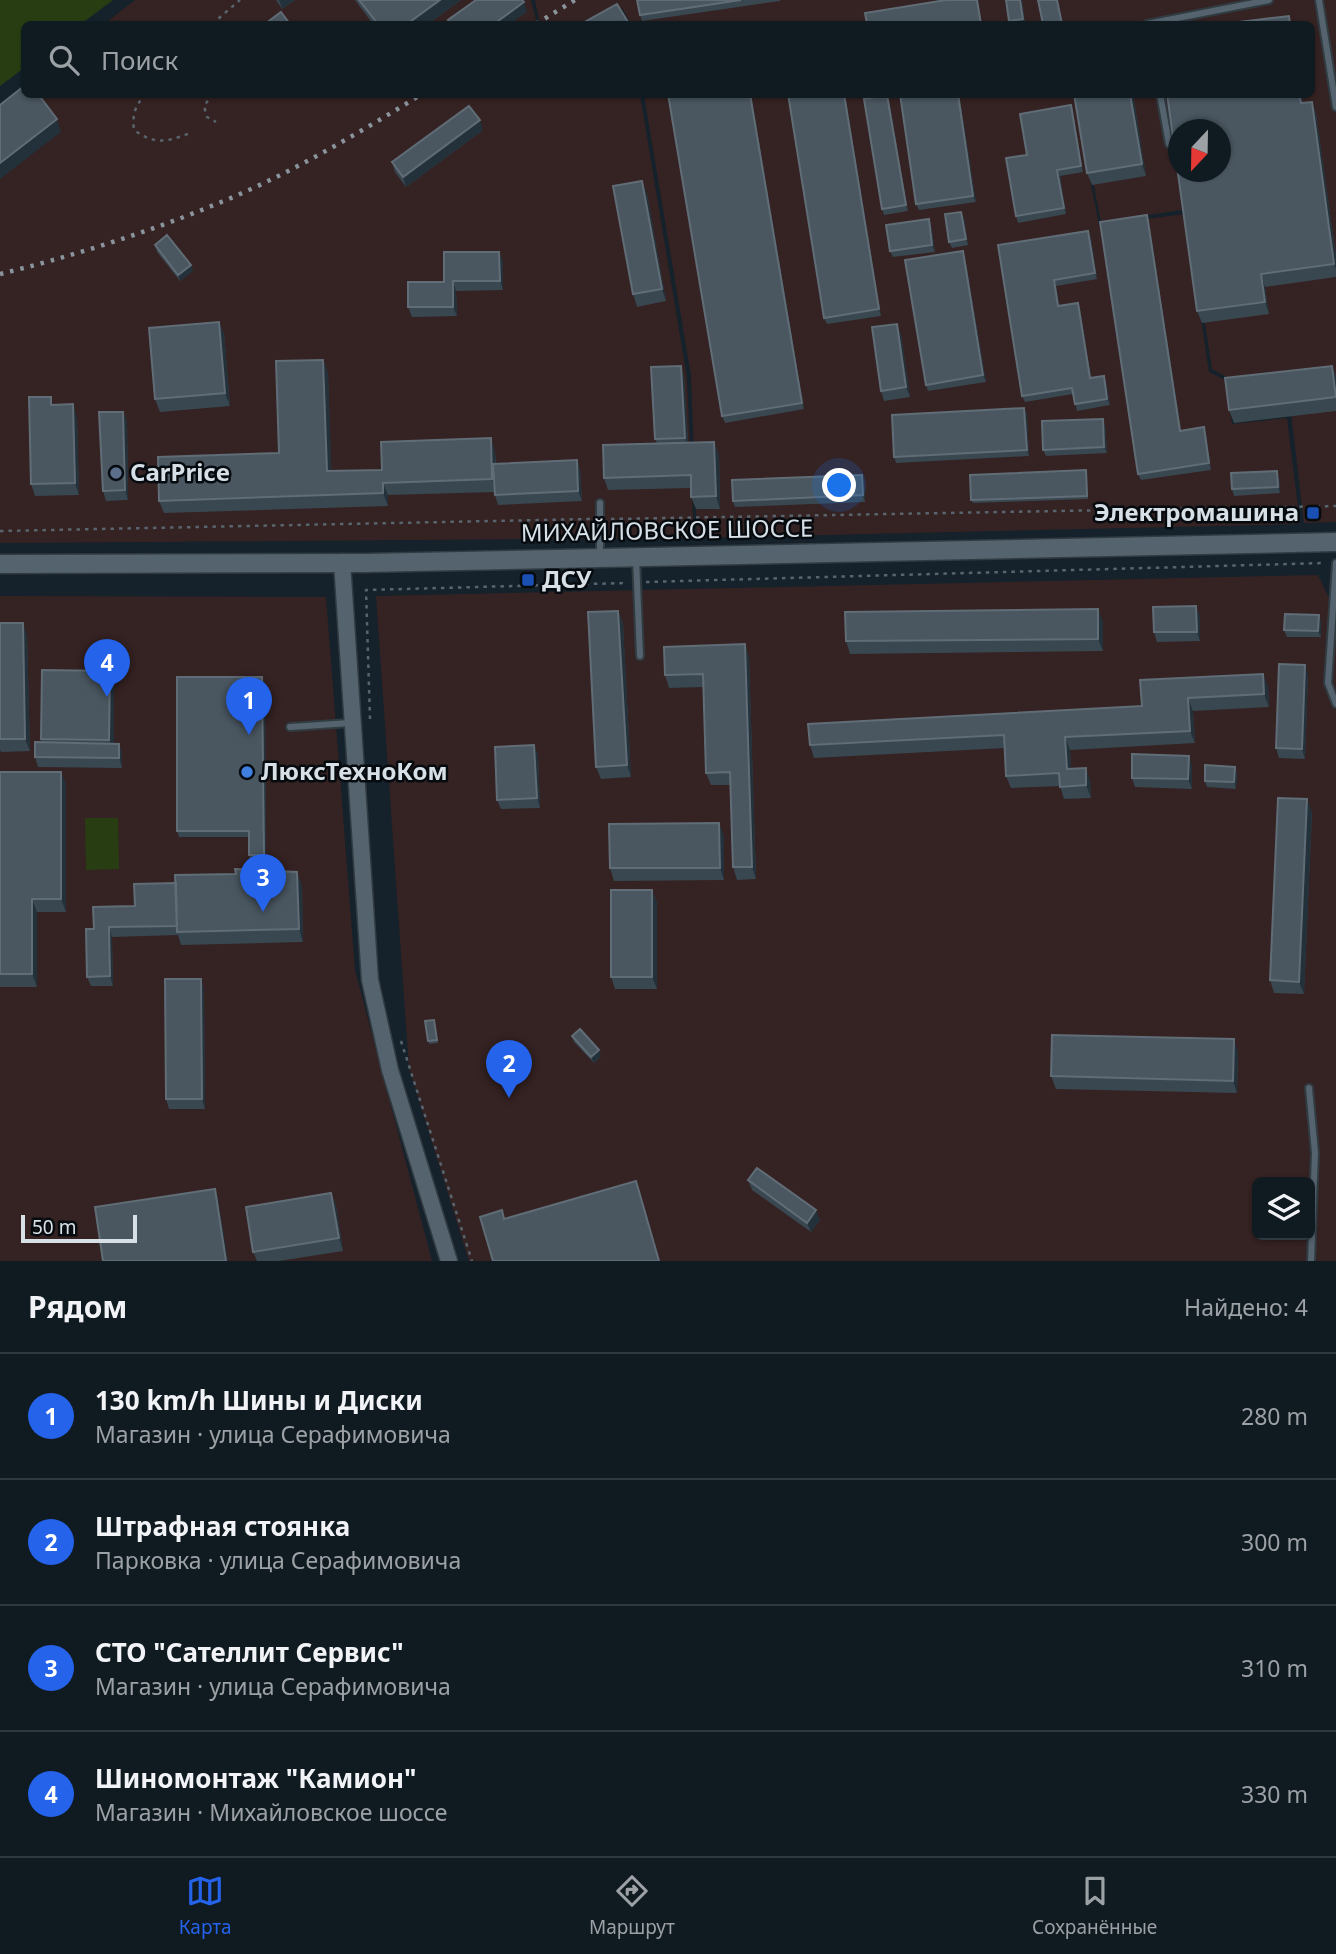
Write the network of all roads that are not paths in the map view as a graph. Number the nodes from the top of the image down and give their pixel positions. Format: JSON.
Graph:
{"nodes":[{"id":1,"x":1269,"y":0,"type":"edge"},
{"id":2,"x":1319,"y":0,"type":"edge"},
{"id":3,"x":1162,"y":21,"type":"edge"},
{"id":4,"x":1161,"y":98,"type":"edge"},
{"id":5,"x":1336,"y":107,"type":"edge"},
{"id":6,"x":1168,"y":138,"type":"edge"},
{"id":7,"x":600,"y":503,"type":"dead end"},
{"id":8,"x":1336,"y":542,"type":"edge"},
{"id":9,"x":636,"y":556,"type":"junction"},
{"id":10,"x":600,"y":557,"type":"junction"},
{"id":11,"x":342,"y":562,"type":"junction"},
{"id":12,"x":1336,"y":563,"type":"edge"},
{"id":13,"x":0,"y":564,"type":"edge"},
{"id":14,"x":640,"y":656,"type":"dead end"},
{"id":15,"x":1336,"y":704,"type":"edge"},
{"id":16,"x":352,"y":723,"type":"junction"},
{"id":17,"x":290,"y":727,"type":"dead end"},
{"id":18,"x":1309,"y":1088,"type":"dead end"},
{"id":19,"x":449,"y":1261,"type":"edge"},
{"id":20,"x":1311,"y":1261,"type":"edge"}],
"edges":[{"from":1,"to":3,"type":"lane"},
{"from":2,"to":5,"type":"lane"},
{"from":4,"to":6,"type":"lane"},
{"from":7,"to":10,"type":"lane"},
{"from":8,"to":9,"type":"main road","name":"МИХАЙЛОВСКОЕ ШОССЕ"},
{"from":9,"to":10,"type":"main road","name":"МИХАЙЛОВСКОЕ ШОССЕ"},
{"from":9,"to":14,"type":"lane"},
{"from":10,"to":11,"type":"main road","name":"МИХАЙЛОВСКОЕ ШОССЕ"},
{"from":11,"to":13,"type":"main road","name":"МИХАЙЛОВСКОЕ ШОССЕ"},
{"from":11,"to":16,"type":"street"},
{"from":12,"to":15,"type":"lane"},
{"from":16,"to":17,"type":"lane"},
{"from":16,"to":19,"type":"street"},
{"from":18,"to":20,"type":"lane"}]}
